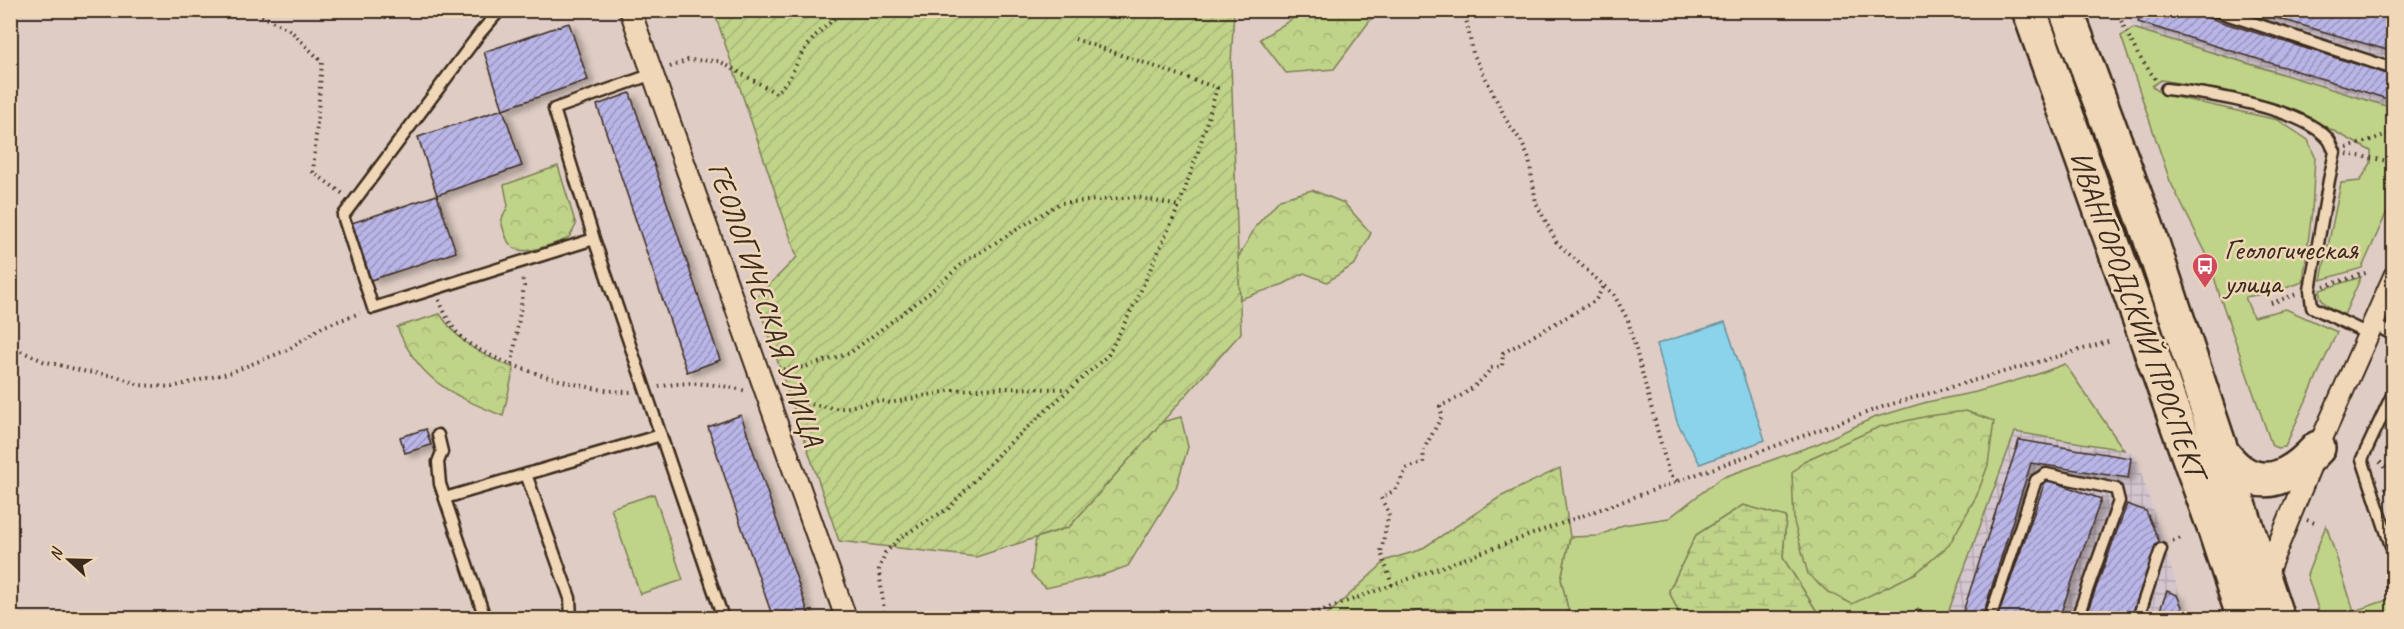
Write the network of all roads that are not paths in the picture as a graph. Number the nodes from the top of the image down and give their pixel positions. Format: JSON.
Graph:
{"nodes":[{"id":1,"x":500,"y":10,"type":"edge"},
{"id":2,"x":630,"y":10,"type":"edge"},
{"id":3,"x":2029,"y":10,"type":"edge"},
{"id":4,"x":2066,"y":10,"type":"edge"},
{"id":5,"x":2213,"y":10,"type":"edge"},
{"id":6,"x":2394,"y":69,"type":"edge"},
{"id":7,"x":652,"y":74,"type":"junction"},
{"id":8,"x":2166,"y":89,"type":"road end"},
{"id":9,"x":594,"y":239,"type":"junction"},
{"id":10,"x":2394,"y":276,"type":"edge"},
{"id":11,"x":2370,"y":329,"type":"junction"},
{"id":12,"x":2394,"y":335,"type":"edge"},
{"id":13,"x":2394,"y":391,"type":"edge"},
{"id":14,"x":438,"y":435,"type":"dead end"},
{"id":15,"x":661,"y":435,"type":"junction"},
{"id":16,"x":2318,"y":448,"type":"junction"},
{"id":17,"x":2223,"y":454,"type":"junction"},
{"id":18,"x":526,"y":474,"type":"junction"},
{"id":19,"x":445,"y":498,"type":"junction"},
{"id":20,"x":2161,"y":549,"type":"dead end"},
{"id":21,"x":2394,"y":555,"type":"edge"},
{"id":22,"x":2264,"y":580,"type":"junction"},
{"id":23,"x":485,"y":618,"type":"edge"},
{"id":24,"x":571,"y":618,"type":"edge"},
{"id":25,"x":723,"y":618,"type":"edge"},
{"id":26,"x":846,"y":618,"type":"edge"},
{"id":27,"x":1990,"y":618,"type":"edge"},
{"id":28,"x":2077,"y":618,"type":"edge"},
{"id":29,"x":2138,"y":618,"type":"edge"},
{"id":30,"x":2244,"y":618,"type":"edge"},
{"id":31,"x":2249,"y":618,"type":"edge"},
{"id":32,"x":2277,"y":618,"type":"edge"}],
"edges":[{"from":1,"to":9,"type":"lane"},
{"from":2,"to":7,"type":"street","name":"ГЕОЛОГИЧЕСКАЯ УЛИЦА"},
{"from":3,"to":30,"type":"highway","name":"ИВАНГОРОДСКИЙ ПРОСПЕКТ"},
{"from":4,"to":17,"type":"highway","name":"ИВАНГОРОДСКИЙ ПРОСПЕКТ"},
{"from":5,"to":6,"type":"lane"},
{"from":7,"to":9,"type":"lane"},
{"from":7,"to":26,"type":"street","name":"ГЕОЛОГИЧЕСКАЯ УЛИЦА"},
{"from":8,"to":11,"type":"lane"},
{"from":9,"to":15,"type":"lane"},
{"from":10,"to":11,"type":"street"},
{"from":11,"to":12,"type":"lane"},
{"from":11,"to":16,"type":"street"},
{"from":13,"to":21,"type":"lane"},
{"from":14,"to":19,"type":"lane"},
{"from":15,"to":18,"type":"lane"},
{"from":15,"to":25,"type":"lane"},
{"from":16,"to":17,"type":"highway"},
{"from":16,"to":22,"type":"street"},
{"from":17,"to":22,"type":"highway","name":"ИВАНГОРОДСКИЙ ПРОСПЕКТ"},
{"from":18,"to":19,"type":"lane"},
{"from":18,"to":24,"type":"lane"},
{"from":19,"to":23,"type":"lane"},
{"from":20,"to":29,"type":"lane"},
{"from":22,"to":31,"type":"street"},
{"from":22,"to":32,"type":"highway","name":"ИВАНГОРОДСКИЙ ПРОСПЕКТ"},
{"from":27,"to":28,"type":"lane"}]}
